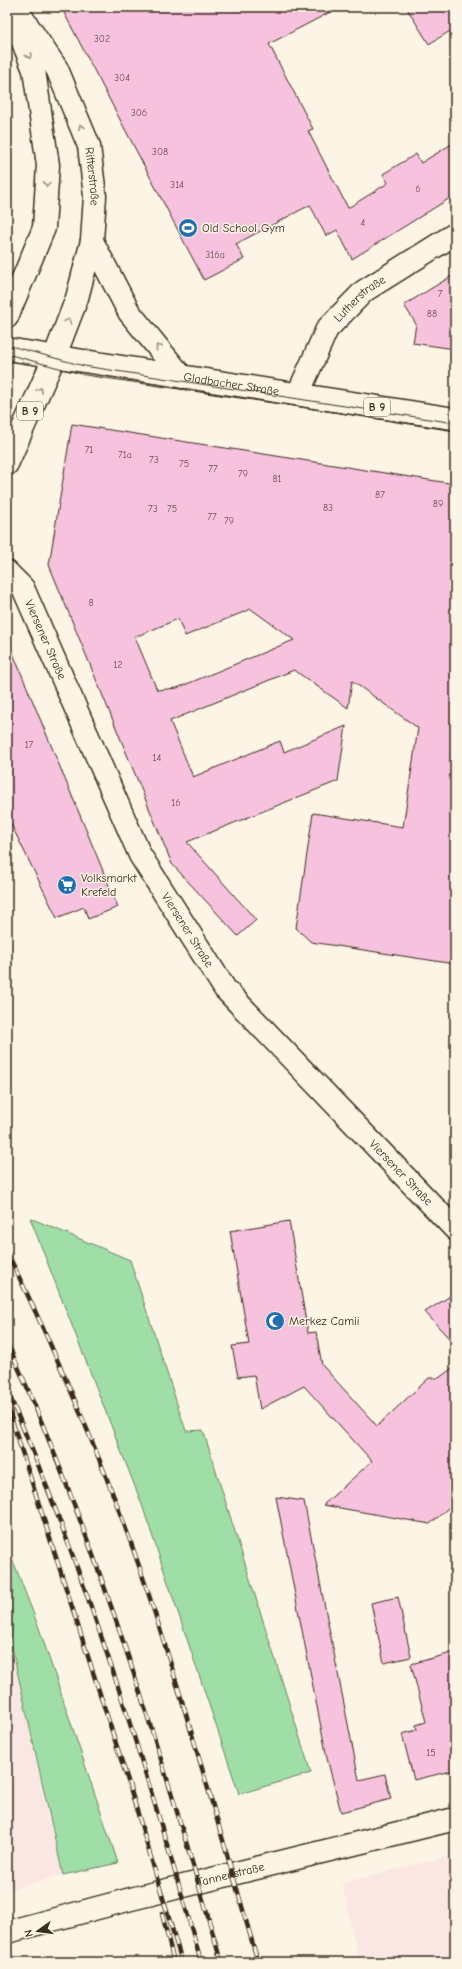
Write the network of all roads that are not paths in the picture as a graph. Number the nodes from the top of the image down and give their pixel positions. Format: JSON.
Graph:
{"nodes":[{"id":1,"x":9,"y":7,"type":"edge"},
{"id":2,"x":16,"y":7,"type":"edge"},
{"id":3,"x":455,"y":234,"type":"edge"},
{"id":4,"x":92,"y":240,"type":"junction"},
{"id":5,"x":7,"y":317,"type":"edge"},
{"id":6,"x":7,"y":349,"type":"edge"},
{"id":7,"x":54,"y":358,"type":"junction"},
{"id":8,"x":182,"y":377,"type":"junction"},
{"id":9,"x":298,"y":394,"type":"junction"},
{"id":10,"x":455,"y":419,"type":"edge"},
{"id":11,"x":7,"y":464,"type":"edge"},
{"id":12,"x":7,"y":572,"type":"edge"},
{"id":13,"x":455,"y":1229,"type":"edge"},
{"id":14,"x":455,"y":1819,"type":"edge"},
{"id":15,"x":7,"y":1932,"type":"edge"}],
"edges":[{"from":1,"to":5,"type":"street","one_way":true},
{"from":4,"to":2,"type":"street","name":"Ritterstraße","one_way":true},
{"from":3,"to":9,"type":"street","name":"Lutherstraße"},
{"from":7,"to":4,"type":"street","name":"Ritterstraße","one_way":true},
{"from":8,"to":4,"type":"street","one_way":true},
{"from":6,"to":7,"type":"street","name":"Gladbacher Straße","number":"B 9"},
{"from":7,"to":8,"type":"street","name":"Gladbacher Straße","number":"B 9"},
{"from":11,"to":7,"type":"street","number":"B 9","one_way":true},
{"from":8,"to":9,"type":"street","name":"Gladbacher Straße","number":"B 9"},
{"from":9,"to":10,"type":"street","name":"Gladbacher Straße","number":"B 9"},
{"from":12,"to":13,"type":"street","name":"Viersener Straße"},
{"from":14,"to":15,"type":"street","name":"Tannenstraße"}]}
